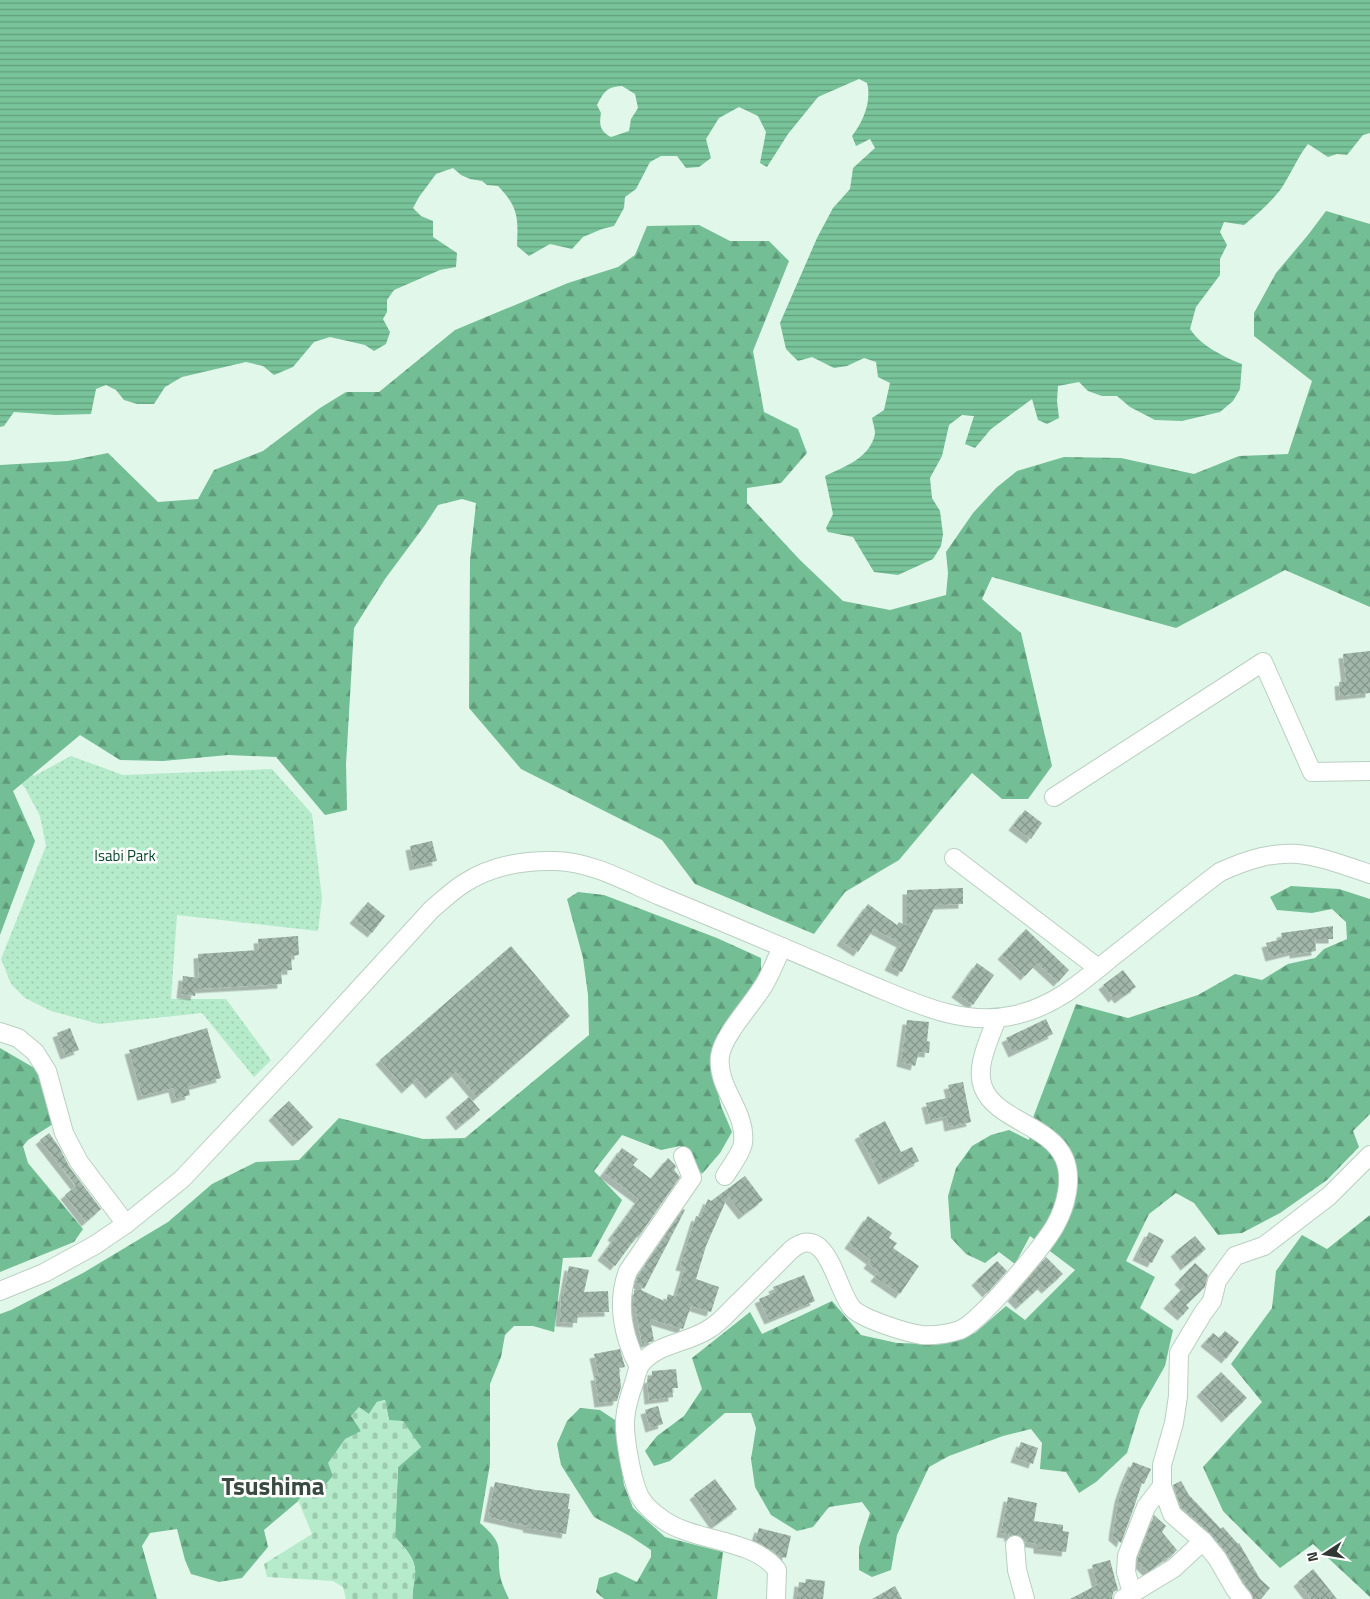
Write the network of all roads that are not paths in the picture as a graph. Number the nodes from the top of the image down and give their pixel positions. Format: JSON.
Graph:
{"nodes":[{"id":1,"x":1370,"y":771,"type":"edge"},
{"id":2,"x":1054,"y":797,"type":"dead end"},
{"id":3,"x":954,"y":858,"type":"dead end"},
{"id":4,"x":1370,"y":874,"type":"edge"},
{"id":5,"x":782,"y":947,"type":"junction"},
{"id":6,"x":1098,"y":968,"type":"junction"},
{"id":7,"x":997,"y":1018,"type":"junction"},
{"id":8,"x":0,"y":1032,"type":"edge"},
{"id":9,"x":1370,"y":1154,"type":"edge"},
{"id":10,"x":683,"y":1156,"type":"dead end"},
{"id":11,"x":725,"y":1176,"type":"dead end"},
{"id":12,"x":126,"y":1224,"type":"junction"},
{"id":13,"x":0,"y":1291,"type":"edge"},
{"id":14,"x":639,"y":1367,"type":"junction"},
{"id":15,"x":1162,"y":1486,"type":"junction"},
{"id":16,"x":1203,"y":1541,"type":"junction"},
{"id":17,"x":1015,"y":1545,"type":"dead end"},
{"id":18,"x":1128,"y":1596,"type":"edge"},
{"id":19,"x":776,"y":1599,"type":"edge"},
{"id":20,"x":1025,"y":1599,"type":"edge"},
{"id":21,"x":1243,"y":1599,"type":"edge"}],
"edges":[{"from":1,"to":2,"type":"street"},
{"from":3,"to":6,"type":"street"},
{"from":4,"to":6,"type":"street"},
{"from":5,"to":7,"type":"street"},
{"from":5,"to":11,"type":"street"},
{"from":5,"to":12,"type":"street"},
{"from":6,"to":7,"type":"street"},
{"from":7,"to":14,"type":"street"},
{"from":8,"to":12,"type":"street"},
{"from":9,"to":15,"type":"street"},
{"from":10,"to":14,"type":"street"},
{"from":12,"to":13,"type":"street"},
{"from":14,"to":19,"type":"street"},
{"from":15,"to":16,"type":"street"},
{"from":15,"to":18,"type":"street"},
{"from":16,"to":18,"type":"street"},
{"from":16,"to":21,"type":"street"},
{"from":17,"to":20,"type":"street"}]}
